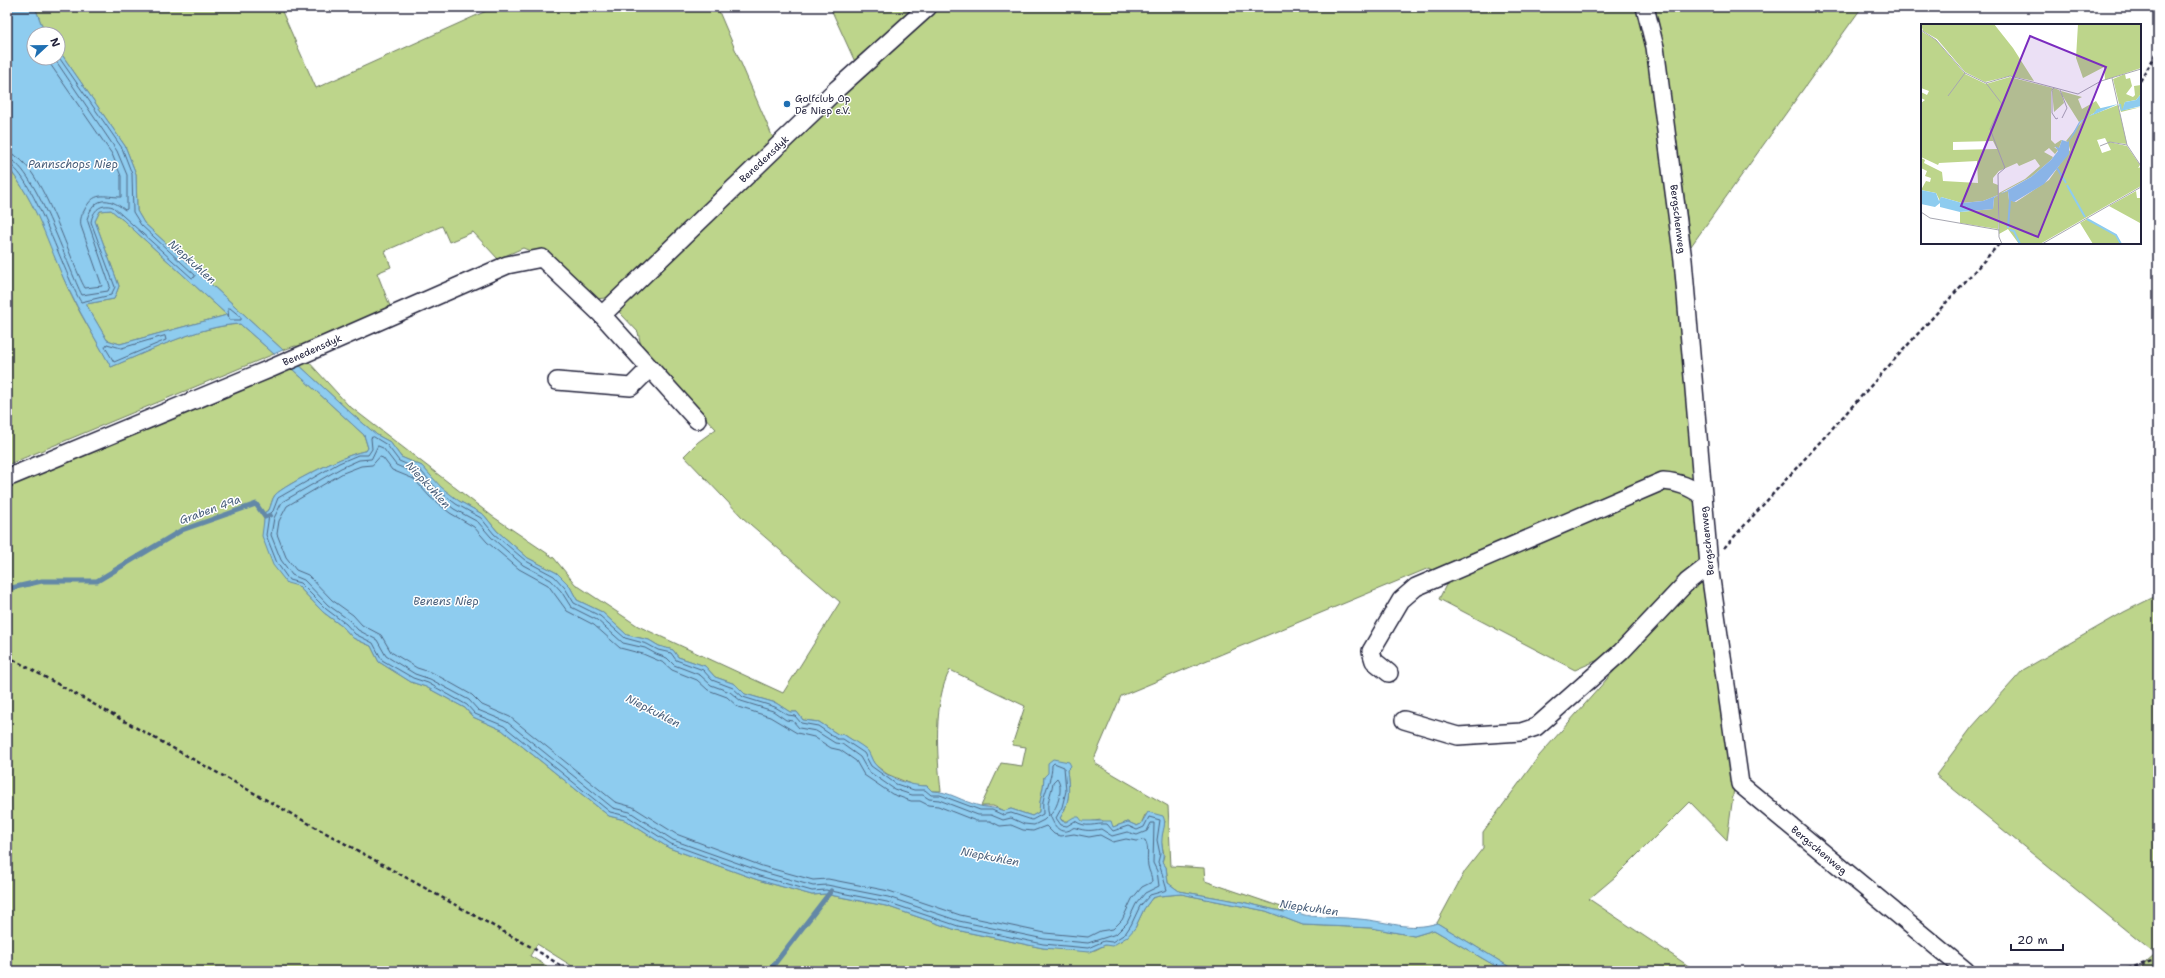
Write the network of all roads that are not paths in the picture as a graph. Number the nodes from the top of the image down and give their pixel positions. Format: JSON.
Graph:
{"nodes":[{"id":1,"x":928,"y":7,"type":"edge"},
{"id":2,"x":1645,"y":7,"type":"edge"},
{"id":3,"x":602,"y":315,"type":"junction"},
{"id":4,"x":650,"y":368,"type":"junction"},
{"id":5,"x":557,"y":381,"type":"dead end"},
{"id":6,"x":697,"y":420,"type":"dead end"},
{"id":7,"x":7,"y":478,"type":"edge"},
{"id":8,"x":1703,"y":496,"type":"junction"},
{"id":9,"x":1709,"y":565,"type":"junction"},
{"id":10,"x":1389,"y":673,"type":"dead end"},
{"id":11,"x":1404,"y":720,"type":"dead end"},
{"id":12,"x":1966,"y":971,"type":"edge"}],
"edges":[{"from":1,"to":3,"type":"street","name":"Benedensdyk"},
{"from":2,"to":8,"type":"street","name":"Bergschenweg"},
{"from":3,"to":4,"type":"street","name":"Benedensdyk"},
{"from":3,"to":7,"type":"street","name":"Benedensdyk"},
{"from":4,"to":5,"type":"street"},
{"from":4,"to":6,"type":"street","name":"Benedensdyk"},
{"from":8,"to":9,"type":"street","name":"Bergschenweg"},
{"from":8,"to":10,"type":"street"},
{"from":9,"to":11,"type":"street"},
{"from":9,"to":12,"type":"street","name":"Bergschenweg"}]}
